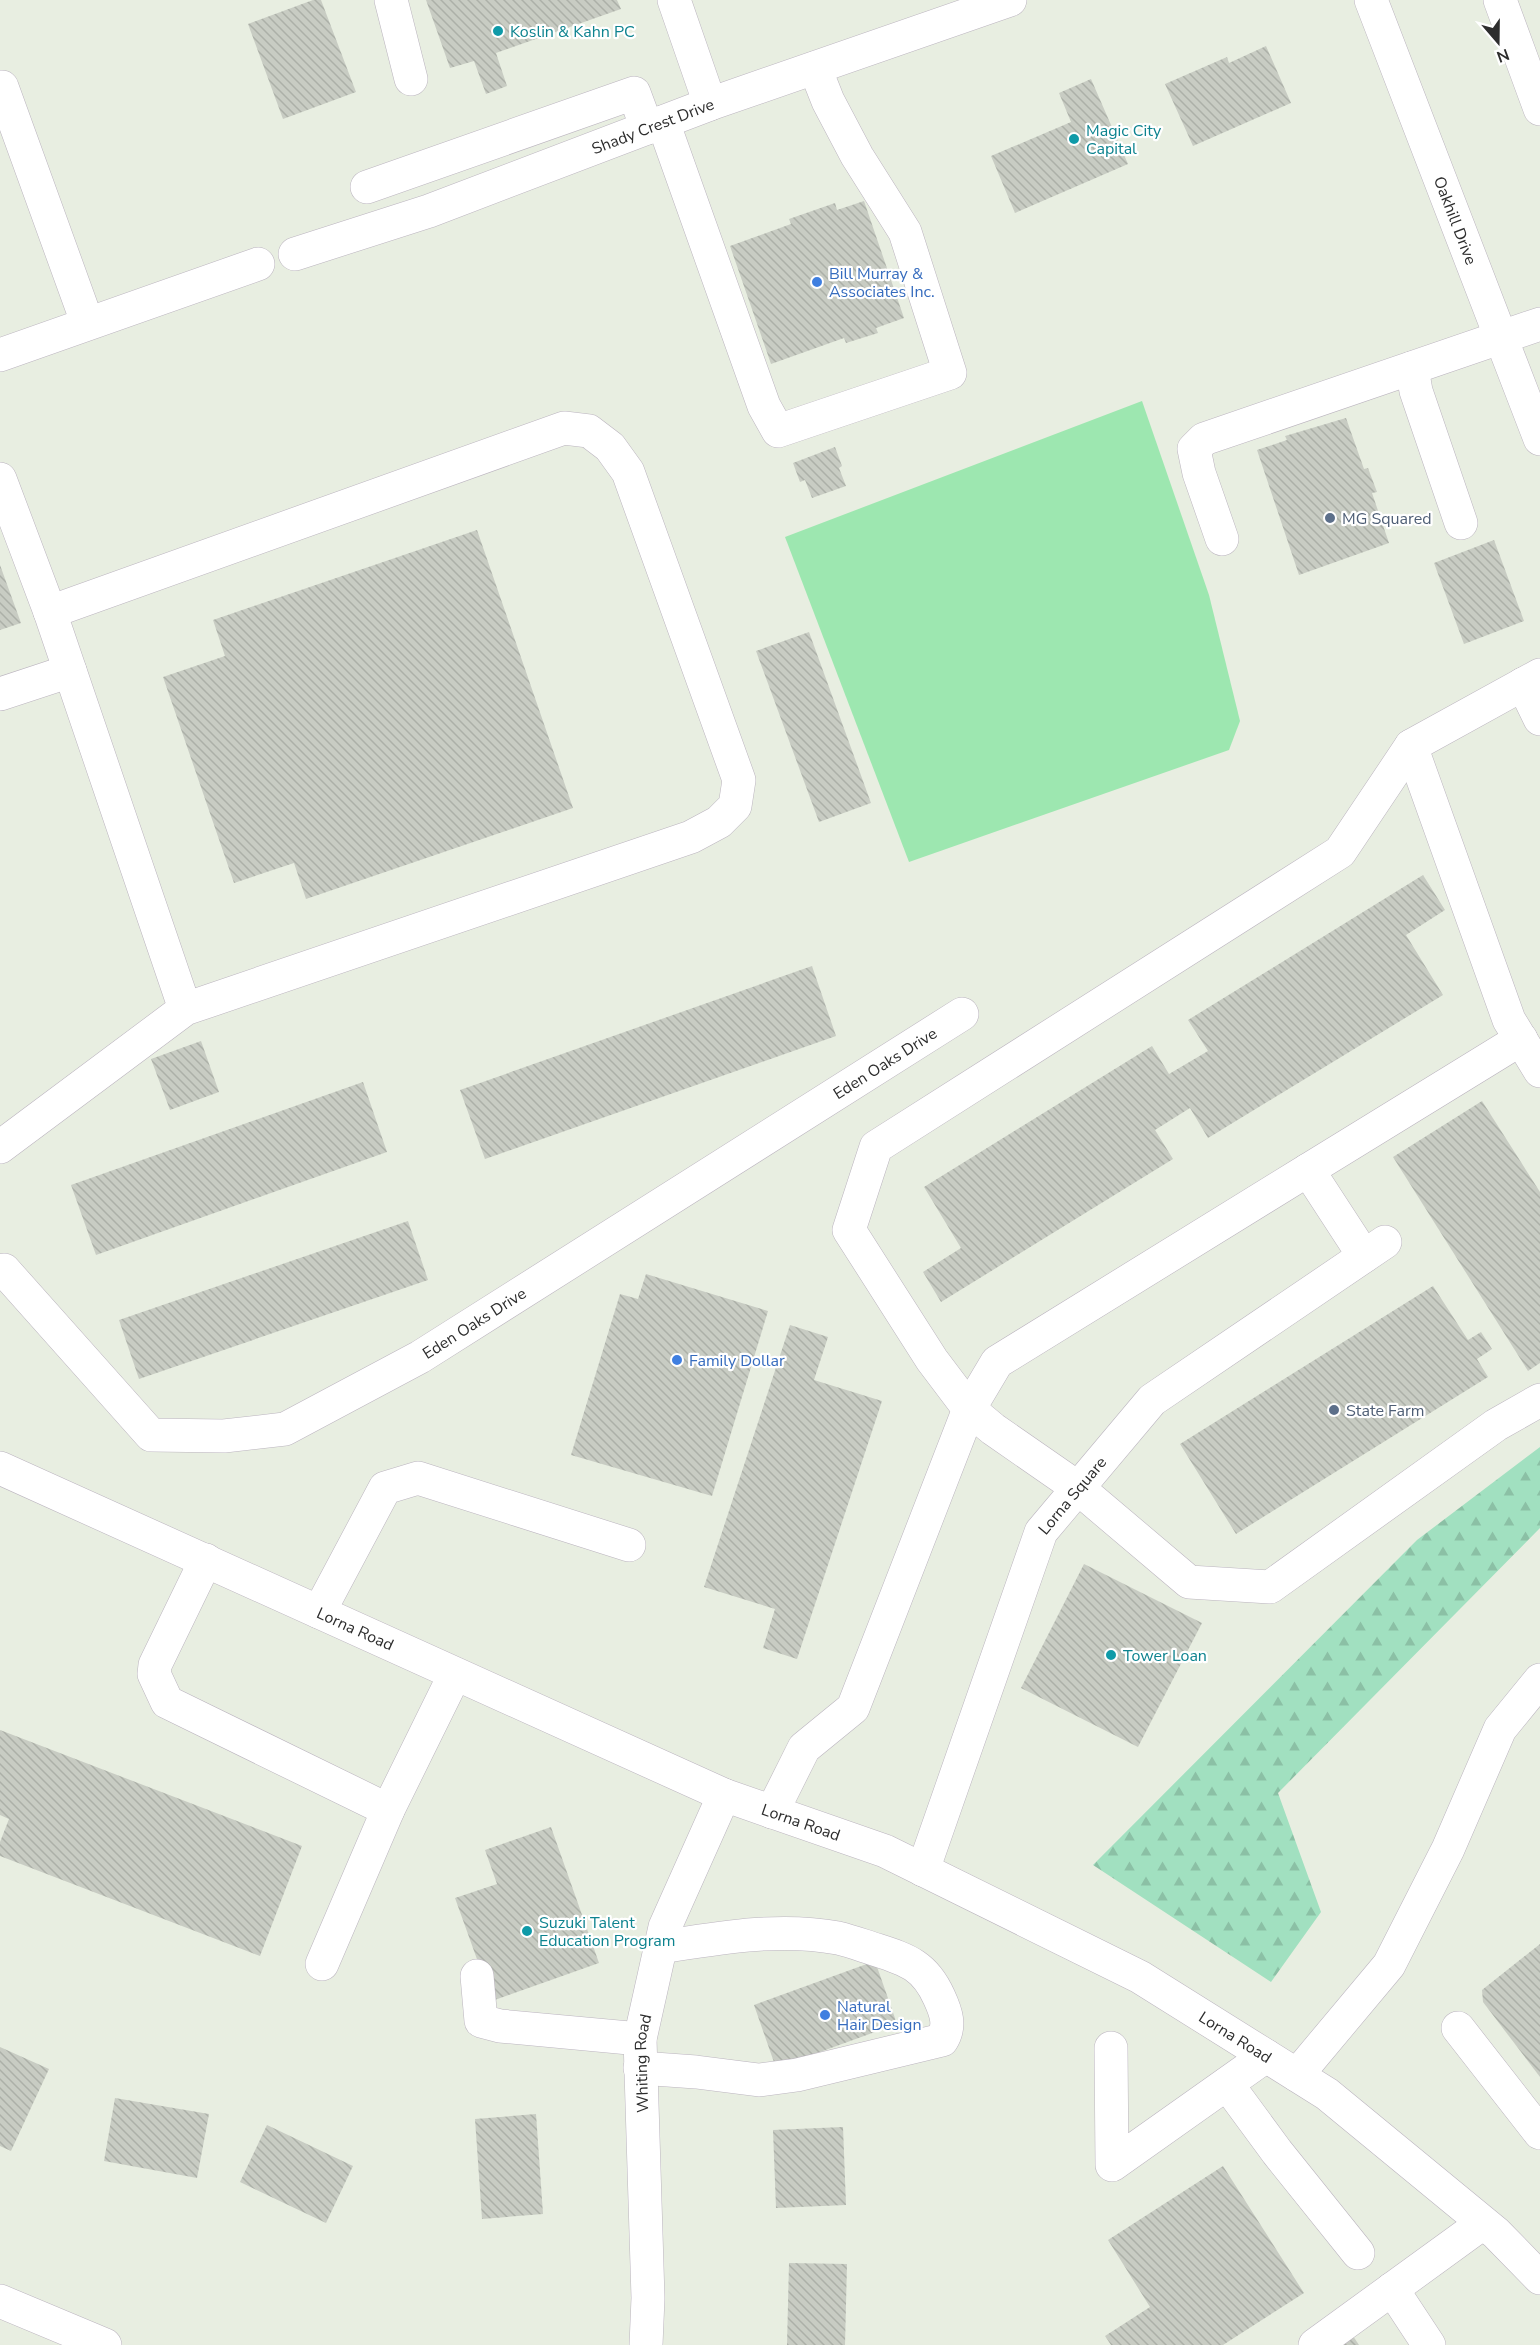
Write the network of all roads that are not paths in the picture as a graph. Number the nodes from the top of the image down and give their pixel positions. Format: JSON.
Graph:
{"nodes":[{"id":1,"x":391,"y":0,"type":"edge"},
{"id":2,"x":675,"y":0,"type":"edge"},
{"id":3,"x":1371,"y":0,"type":"edge"},
{"id":4,"x":1500,"y":0,"type":"edge"},
{"id":5,"x":993,"y":3,"type":"edge"},
{"id":6,"x":815,"y":68,"type":"junction"},
{"id":7,"x":411,"y":79,"type":"dead end"},
{"id":8,"x":0,"y":88,"type":"edge"},
{"id":9,"x":710,"y":104,"type":"junction"},
{"id":10,"x":1540,"y":110,"type":"edge"},
{"id":11,"x":655,"y":125,"type":"junction"},
{"id":12,"x":367,"y":188,"type":"dead end"},
{"id":13,"x":295,"y":254,"type":"dead end"},
{"id":14,"x":258,"y":264,"type":"dead end"},
{"id":15,"x":87,"y":322,"type":"junction"},
{"id":16,"x":1540,"y":324,"type":"edge"},
{"id":17,"x":1501,"y":338,"type":"junction"},
{"id":18,"x":0,"y":355,"type":"edge"},
{"id":19,"x":1412,"y":368,"type":"junction"},
{"id":20,"x":1540,"y":439,"type":"edge"},
{"id":21,"x":0,"y":479,"type":"edge"},
{"id":22,"x":1461,"y":523,"type":"dead end"},
{"id":23,"x":1222,"y":539,"type":"dead end"},
{"id":24,"x":50,"y":612,"type":"junction"},
{"id":25,"x":70,"y":671,"type":"junction"},
{"id":26,"x":1532,"y":680,"type":"edge"},
{"id":27,"x":0,"y":694,"type":"edge"},
{"id":28,"x":1540,"y":719,"type":"edge"},
{"id":29,"x":1411,"y":746,"type":"junction"},
{"id":30,"x":184,"y":1009,"type":"junction"},
{"id":31,"x":962,"y":1014,"type":"dead end"},
{"id":32,"x":1521,"y":1039,"type":"junction"},
{"id":33,"x":1540,"y":1071,"type":"edge"},
{"id":34,"x":0,"y":1148,"type":"edge"},
{"id":35,"x":1308,"y":1170,"type":"junction"},
{"id":36,"x":0,"y":1274,"type":"edge"},
{"id":37,"x":1540,"y":1400,"type":"edge"},
{"id":38,"x":969,"y":1409,"type":"junction"},
{"id":39,"x":0,"y":1468,"type":"edge"},
{"id":40,"x":1078,"y":1488,"type":"junction"},
{"id":41,"x":629,"y":1545,"type":"dead end"},
{"id":42,"x":206,"y":1560,"type":"junction"},
{"id":43,"x":319,"y":1612,"type":"junction"},
{"id":44,"x":455,"y":1674,"type":"junction"},
{"id":45,"x":1540,"y":1680,"type":"edge"},
{"id":46,"x":724,"y":1795,"type":"junction"},
{"id":47,"x":388,"y":1810,"type":"junction"},
{"id":48,"x":772,"y":1812,"type":"junction"},
{"id":49,"x":923,"y":1870,"type":"junction"},
{"id":50,"x":661,"y":1947,"type":"junction"},
{"id":51,"x":322,"y":1964,"type":"dead end"},
{"id":52,"x":477,"y":1976,"type":"dead end"},
{"id":53,"x":1458,"y":2028,"type":"dead end"},
{"id":54,"x":1111,"y":2048,"type":"dead end"},
{"id":55,"x":640,"y":2054,"type":"junction"},
{"id":56,"x":1266,"y":2056,"type":"junction"},
{"id":57,"x":1297,"y":2075,"type":"junction"},
{"id":58,"x":1227,"y":2084,"type":"junction"},
{"id":59,"x":1540,"y":2133,"type":"edge"},
{"id":60,"x":1483,"y":2223,"type":"junction"},
{"id":61,"x":1358,"y":2253,"type":"dead end"},
{"id":62,"x":1540,"y":2278,"type":"edge"},
{"id":63,"x":1392,"y":2289,"type":"junction"},
{"id":64,"x":0,"y":2301,"type":"edge"},
{"id":65,"x":105,"y":2345,"type":"edge"},
{"id":66,"x":646,"y":2345,"type":"edge"},
{"id":67,"x":1315,"y":2345,"type":"edge"},
{"id":68,"x":1429,"y":2345,"type":"edge"}],
"edges":[{"from":1,"to":7,"type":"street"},
{"from":2,"to":9,"type":"street"},
{"from":3,"to":17,"type":"street","name":"Oakhill Drive"},
{"from":4,"to":10,"type":"street"},
{"from":5,"to":6,"type":"street","name":"Shady Crest Drive"},
{"from":6,"to":9,"type":"street","name":"Shady Crest Drive"},
{"from":6,"to":11,"type":"street"},
{"from":8,"to":15,"type":"street"},
{"from":9,"to":11,"type":"street","name":"Shady Crest Drive"},
{"from":11,"to":12,"type":"street"},
{"from":11,"to":13,"type":"street","name":"Shady Crest Drive"},
{"from":14,"to":15,"type":"street"},
{"from":15,"to":18,"type":"street"},
{"from":16,"to":17,"type":"street"},
{"from":17,"to":19,"type":"street"},
{"from":17,"to":20,"type":"street","name":"Oakhill Drive"},
{"from":19,"to":22,"type":"street"},
{"from":19,"to":23,"type":"street"},
{"from":21,"to":24,"type":"street"},
{"from":24,"to":25,"type":"street"},
{"from":24,"to":30,"type":"street"},
{"from":25,"to":27,"type":"street"},
{"from":25,"to":30,"type":"street"},
{"from":26,"to":28,"type":"street"},
{"from":26,"to":29,"type":"street"},
{"from":29,"to":32,"type":"street"},
{"from":29,"to":38,"type":"street"},
{"from":30,"to":34,"type":"street"},
{"from":31,"to":36,"type":"street","name":"Eden Oaks Drive"},
{"from":32,"to":33,"type":"street"},
{"from":32,"to":35,"type":"street"},
{"from":35,"to":38,"type":"street"},
{"from":35,"to":40,"type":"street","name":"Lorna Square"},
{"from":37,"to":40,"type":"street"},
{"from":38,"to":40,"type":"street"},
{"from":38,"to":48,"type":"street"},
{"from":39,"to":42,"type":"street","name":"Lorna Road"},
{"from":40,"to":49,"type":"street","name":"Lorna Square"},
{"from":41,"to":43,"type":"street"},
{"from":42,"to":43,"type":"street","name":"Lorna Road"},
{"from":42,"to":47,"type":"street"},
{"from":43,"to":44,"type":"street","name":"Lorna Road"},
{"from":44,"to":46,"type":"street","name":"Lorna Road"},
{"from":44,"to":47,"type":"street"},
{"from":45,"to":57,"type":"street"},
{"from":46,"to":48,"type":"street","name":"Lorna Road"},
{"from":46,"to":50,"type":"street","name":"Whiting Road"},
{"from":47,"to":51,"type":"street"},
{"from":48,"to":49,"type":"street","name":"Lorna Road"},
{"from":49,"to":56,"type":"street","name":"Lorna Road"},
{"from":50,"to":55,"type":"street","name":"Whiting Road"},
{"from":50,"to":55,"type":"street"},
{"from":52,"to":55,"type":"street"},
{"from":53,"to":59,"type":"street"},
{"from":54,"to":58,"type":"street"},
{"from":55,"to":66,"type":"street","name":"Whiting Road"},
{"from":56,"to":57,"type":"street","name":"Lorna Road"},
{"from":56,"to":58,"type":"street"},
{"from":57,"to":60,"type":"street","name":"Lorna Road"},
{"from":58,"to":61,"type":"street"},
{"from":60,"to":62,"type":"street","name":"Lorna Road"},
{"from":60,"to":63,"type":"street"},
{"from":63,"to":67,"type":"street"},
{"from":63,"to":68,"type":"street"},
{"from":64,"to":65,"type":"street"}]}
